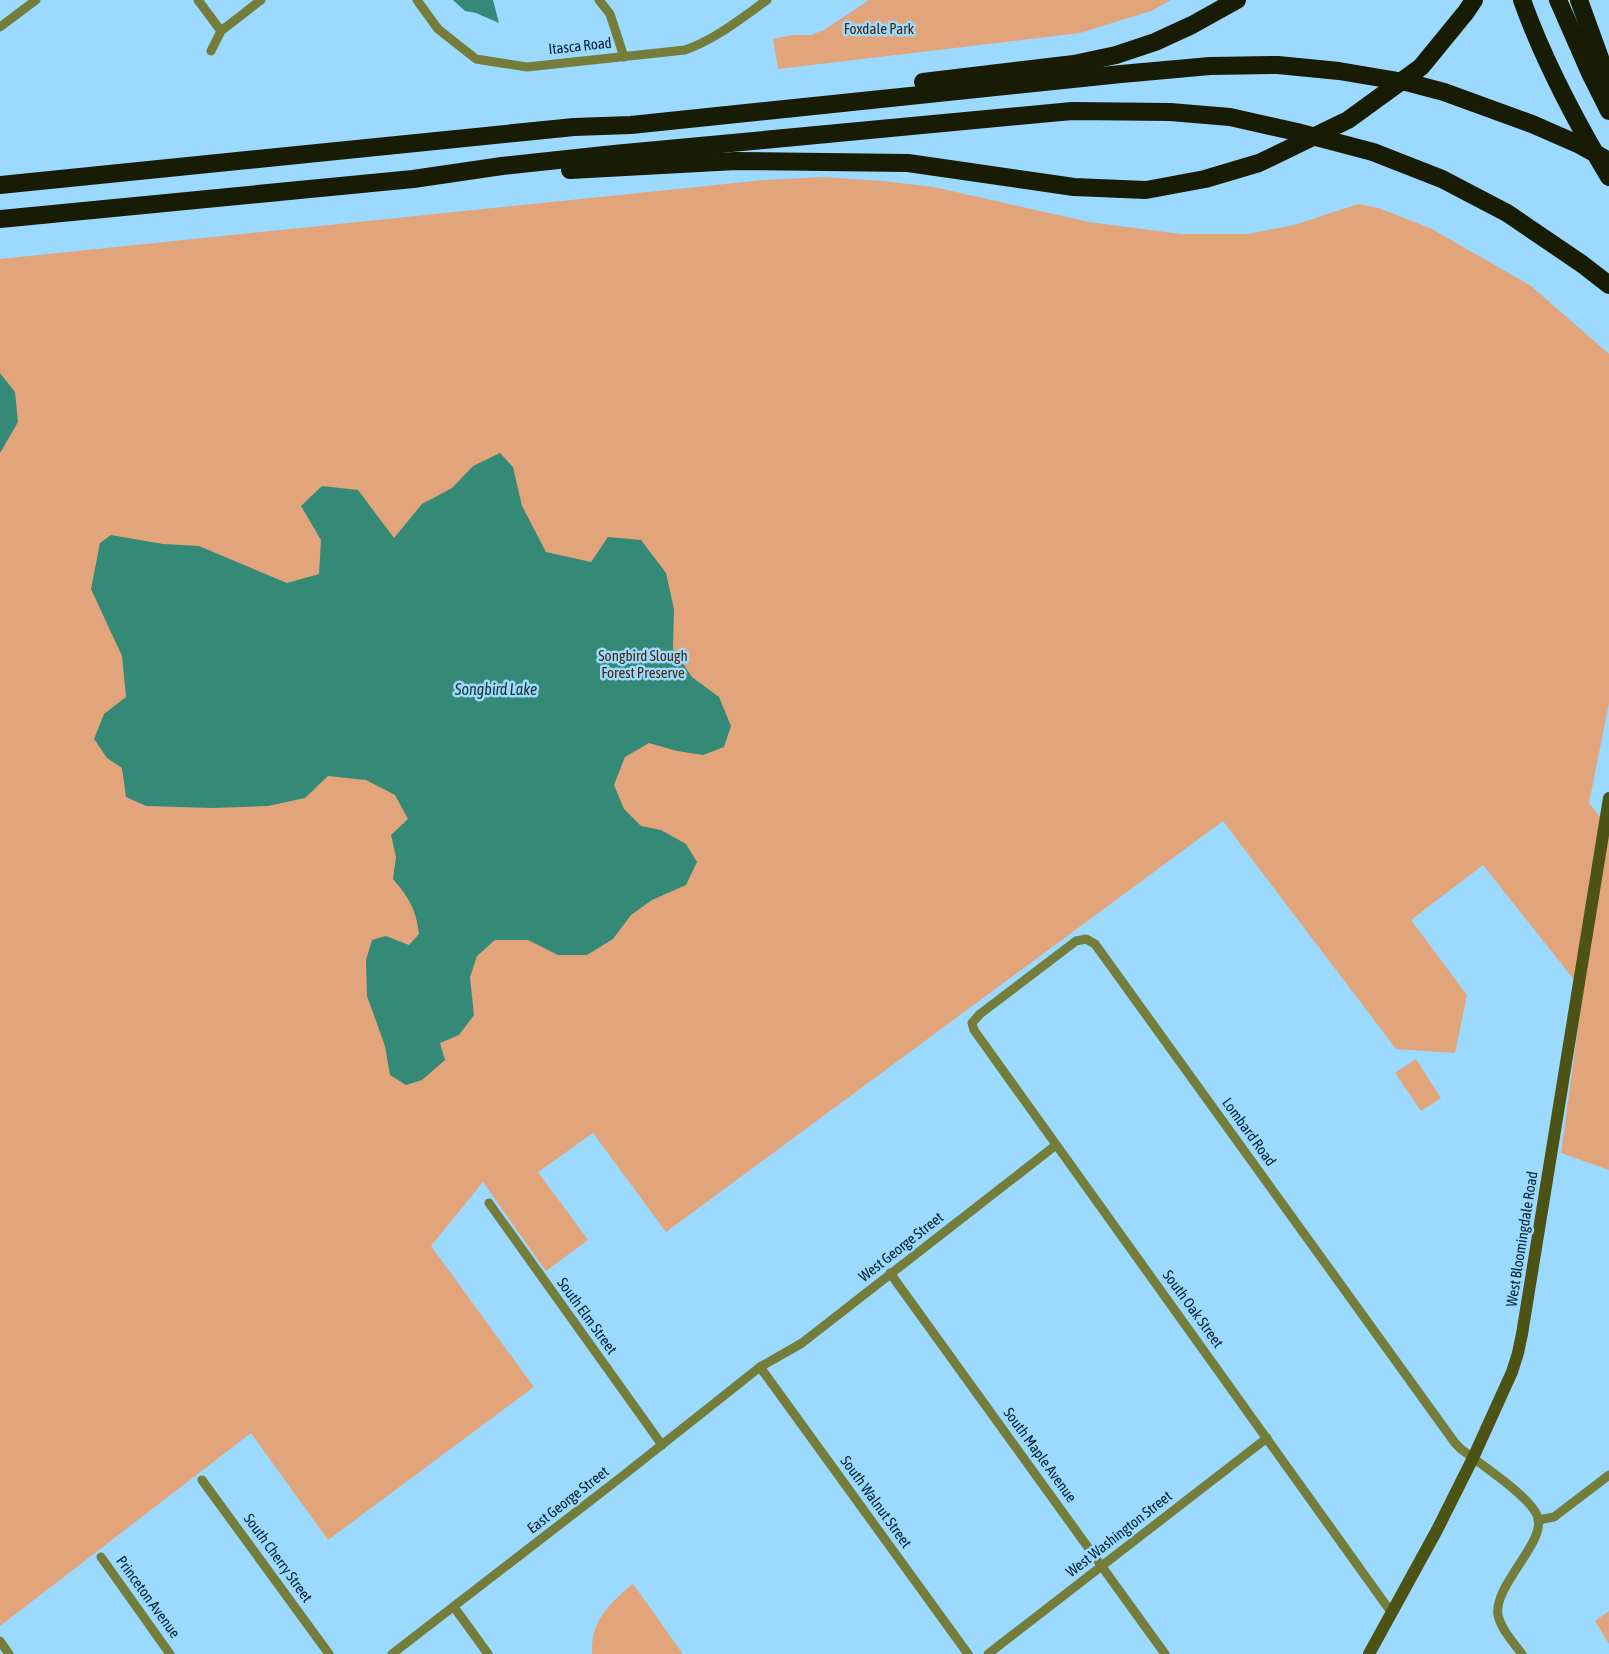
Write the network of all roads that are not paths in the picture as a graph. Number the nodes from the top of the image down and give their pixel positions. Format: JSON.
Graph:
{"nodes":[{"id":1,"x":36,"y":0,"type":"edge"},
{"id":2,"x":198,"y":0,"type":"edge"},
{"id":3,"x":261,"y":0,"type":"edge"},
{"id":4,"x":417,"y":0,"type":"edge"},
{"id":5,"x":599,"y":0,"type":"edge"},
{"id":6,"x":1237,"y":0,"type":"edge"},
{"id":7,"x":1474,"y":0,"type":"edge"},
{"id":8,"x":1522,"y":0,"type":"edge"},
{"id":9,"x":1558,"y":0,"type":"edge"},
{"id":10,"x":1579,"y":0,"type":"edge"},
{"id":11,"x":761,"y":2,"type":"edge"},
{"id":12,"x":0,"y":27,"type":"edge"},
{"id":13,"x":220,"y":31,"type":"junction"},
{"id":14,"x":211,"y":51,"type":"dead end"},
{"id":15,"x":624,"y":57,"type":"junction"},
{"id":16,"x":1609,"y":83,"type":"edge"},
{"id":17,"x":1609,"y":111,"type":"edge"},
{"id":18,"x":574,"y":127,"type":"junction"},
{"id":19,"x":1609,"y":161,"type":"edge"},
{"id":20,"x":1609,"y":177,"type":"edge"},
{"id":21,"x":413,"y":178,"type":"junction"},
{"id":22,"x":0,"y":184,"type":"edge"},
{"id":23,"x":0,"y":219,"type":"edge"},
{"id":24,"x":1609,"y":285,"type":"edge"},
{"id":25,"x":1609,"y":798,"type":"edge"},
{"id":26,"x":972,"y":1023,"type":"joint"},
{"id":27,"x":1056,"y":1145,"type":"junction"},
{"id":28,"x":489,"y":1203,"type":"dead end"},
{"id":29,"x":890,"y":1274,"type":"junction"},
{"id":30,"x":760,"y":1367,"type":"junction"},
{"id":31,"x":1267,"y":1438,"type":"junction"},
{"id":32,"x":662,"y":1445,"type":"junction"},
{"id":33,"x":1473,"y":1458,"type":"junction"},
{"id":34,"x":1609,"y":1475,"type":"edge"},
{"id":35,"x":202,"y":1480,"type":"dead end"},
{"id":36,"x":1538,"y":1520,"type":"junction"},
{"id":37,"x":101,"y":1557,"type":"dead end"},
{"id":38,"x":1102,"y":1566,"type":"junction"},
{"id":39,"x":454,"y":1607,"type":"junction"},
{"id":40,"x":1391,"y":1612,"type":"junction"},
{"id":41,"x":0,"y":1641,"type":"edge"},
{"id":42,"x":9,"y":1654,"type":"edge"},
{"id":43,"x":170,"y":1654,"type":"edge"},
{"id":44,"x":329,"y":1654,"type":"edge"},
{"id":45,"x":392,"y":1654,"type":"edge"},
{"id":46,"x":488,"y":1654,"type":"edge"},
{"id":47,"x":968,"y":1654,"type":"edge"},
{"id":48,"x":988,"y":1654,"type":"edge"},
{"id":49,"x":1165,"y":1654,"type":"edge"},
{"id":50,"x":1369,"y":1654,"type":"edge"},
{"id":51,"x":1522,"y":1654,"type":"edge"}],
"edges":[{"from":1,"to":12,"type":"street"},
{"from":2,"to":13,"type":"street"},
{"from":3,"to":13,"type":"street"},
{"from":4,"to":15,"type":"street","name":"Itasca Road"},
{"from":5,"to":15,"type":"street"},
{"from":6,"to":18,"type":"highway"},
{"from":7,"to":21,"type":"highway"},
{"from":8,"to":20,"type":"highway"},
{"from":9,"to":17,"type":"highway"},
{"from":10,"to":16,"type":"highway"},
{"from":11,"to":15,"type":"street","name":"Itasca Road"},
{"from":13,"to":14,"type":"street"},
{"from":18,"to":19,"type":"highway"},
{"from":18,"to":22,"type":"highway"},
{"from":21,"to":23,"type":"highway"},
{"from":21,"to":24,"type":"highway"},
{"from":25,"to":33,"type":"street","name":"West Bloomingdale Road"},
{"from":26,"to":27,"type":"street","name":"South Oak Street"},
{"from":26,"to":33,"type":"street","name":"Lombard Road"},
{"from":27,"to":29,"type":"street","name":"West George Street"},
{"from":27,"to":31,"type":"street","name":"South Oak Street"},
{"from":28,"to":32,"type":"street","name":"South Elm Street"},
{"from":29,"to":30,"type":"street","name":"West George Street"},
{"from":29,"to":38,"type":"street","name":"South Maple Avenue"},
{"from":30,"to":32,"type":"street","name":"East George Street"},
{"from":30,"to":47,"type":"street","name":"South Walnut Street"},
{"from":31,"to":38,"type":"street","name":"West Washington Street"},
{"from":31,"to":40,"type":"street","name":"South Oak Street"},
{"from":32,"to":39,"type":"street","name":"East George Street"},
{"from":33,"to":36,"type":"street"},
{"from":33,"to":40,"type":"street","name":"West Bloomingdale Road"},
{"from":34,"to":36,"type":"street"},
{"from":35,"to":44,"type":"street","name":"South Cherry Street"},
{"from":36,"to":51,"type":"street"},
{"from":37,"to":43,"type":"street","name":"Princeton Avenue"},
{"from":38,"to":48,"type":"street","name":"West Washington Street"},
{"from":38,"to":49,"type":"street","name":"South Maple Avenue"},
{"from":39,"to":45,"type":"street","name":"East George Street"},
{"from":39,"to":46,"type":"street"},
{"from":40,"to":50,"type":"street","name":"West Bloomingdale Road"},
{"from":41,"to":42,"type":"street"}]}
